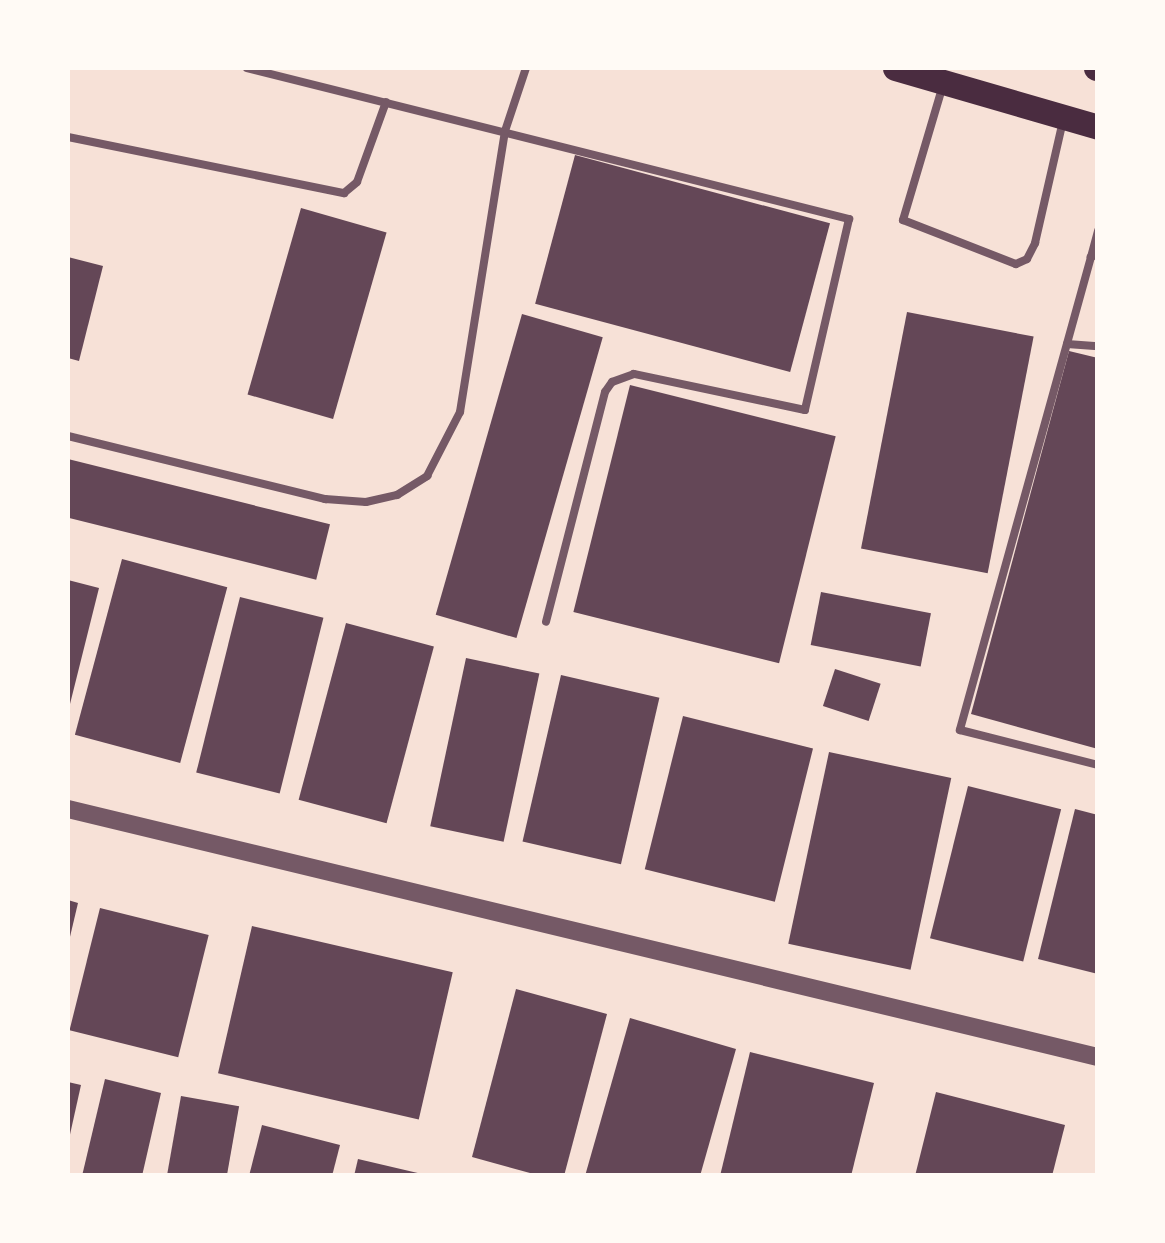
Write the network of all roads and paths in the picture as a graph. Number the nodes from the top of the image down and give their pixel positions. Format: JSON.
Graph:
{"nodes":[{"id":1,"x":247,"y":68,"type":"edge"},
{"id":2,"x":526,"y":68,"type":"edge"},
{"id":3,"x":895,"y":68,"type":"edge"},
{"id":4,"x":944,"y":81,"type":"junction"},
{"id":5,"x":386,"y":102,"type":"junction"},
{"id":6,"x":1064,"y":118,"type":"junction"},
{"id":7,"x":1098,"y":127,"type":"edge"},
{"id":8,"x":506,"y":131,"type":"junction"},
{"id":9,"x":68,"y":136,"type":"edge"},
{"id":10,"x":1098,"y":232,"type":"edge"},
{"id":11,"x":1094,"y":256,"type":"edge"},
{"id":12,"x":1067,"y":344,"type":"junction"},
{"id":13,"x":1098,"y":346,"type":"edge"},
{"id":14,"x":68,"y":436,"type":"edge"},
{"id":15,"x":546,"y":622,"type":"dead end"},
{"id":16,"x":1098,"y":765,"type":"edge"},
{"id":17,"x":68,"y":809,"type":"edge"},
{"id":18,"x":1098,"y":1056,"type":"edge"}],
"edges":[{"from":1,"to":5,"type":"lane"},
{"from":2,"to":8,"type":"lane"},
{"from":3,"to":4,"type":"main road"},
{"from":4,"to":6,"type":"main road"},
{"from":4,"to":6,"type":"lane"},
{"from":5,"to":8,"type":"lane"},
{"from":5,"to":9,"type":"lane"},
{"from":6,"to":7,"type":"main road"},
{"from":8,"to":14,"type":"lane"},
{"from":8,"to":15,"type":"lane"},
{"from":10,"to":11,"type":"lane"},
{"from":11,"to":12,"type":"lane"},
{"from":12,"to":13,"type":"lane"},
{"from":12,"to":16,"type":"lane"},
{"from":17,"to":18,"type":"street"}]}
